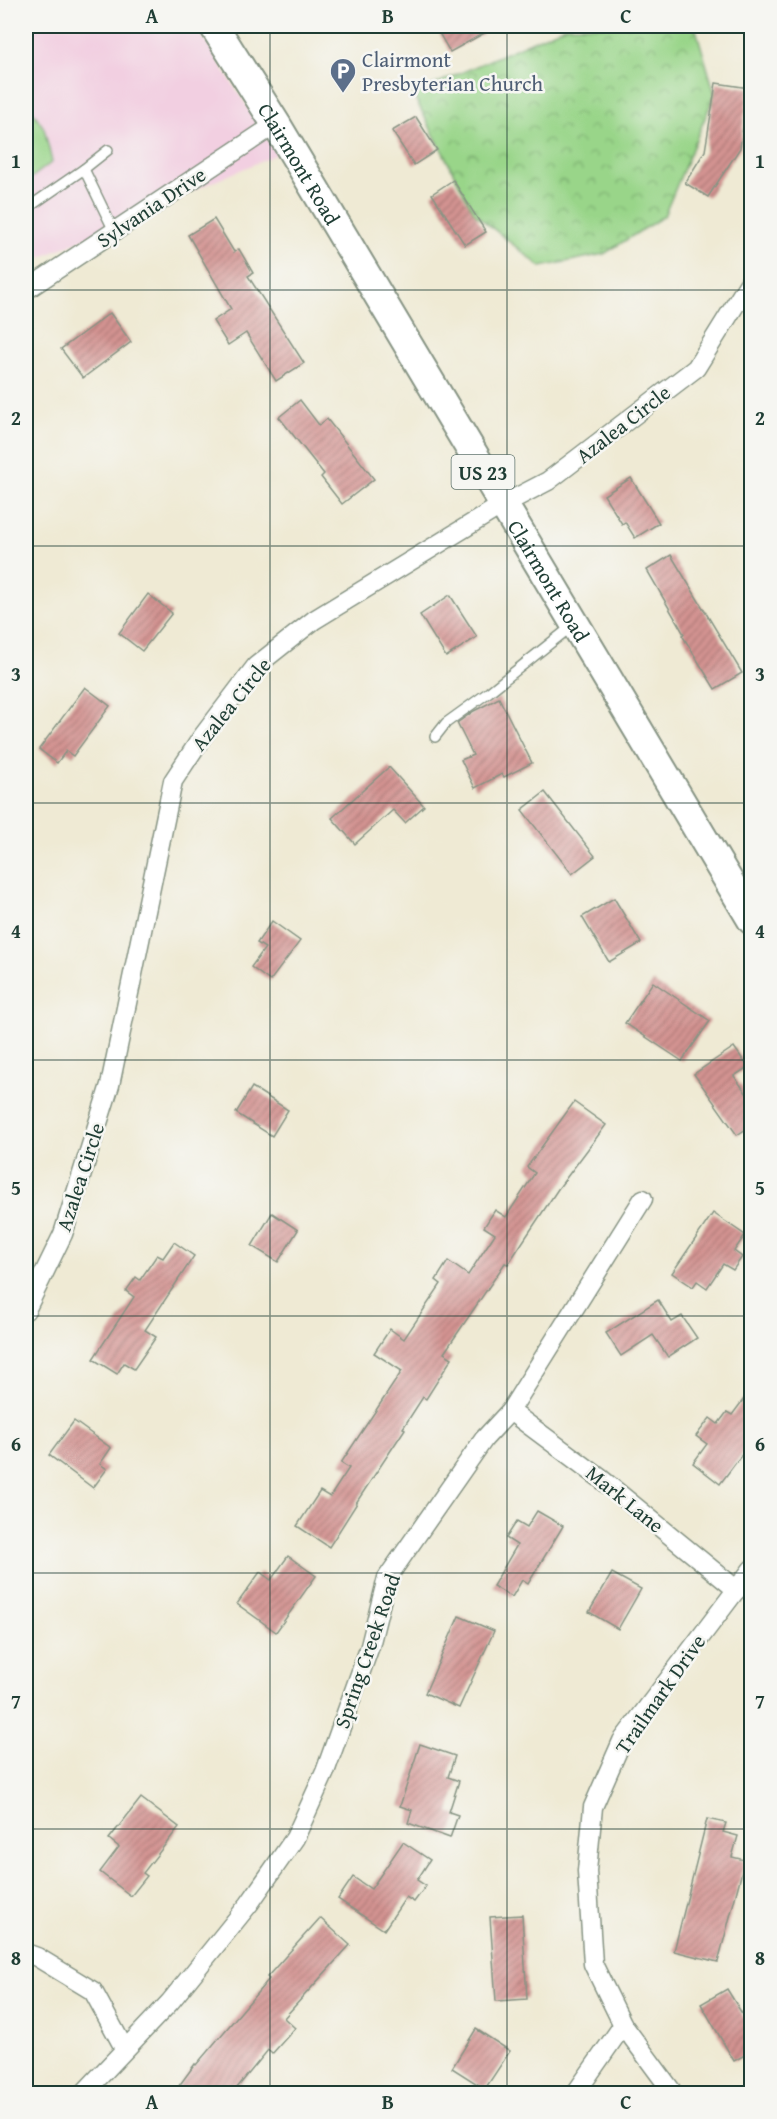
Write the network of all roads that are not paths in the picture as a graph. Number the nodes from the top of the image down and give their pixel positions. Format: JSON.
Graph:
{"nodes":[{"id":1,"x":214,"y":26,"type":"edge"},
{"id":2,"x":276,"y":124,"type":"junction"},
{"id":3,"x":108,"y":150,"type":"dead end"},
{"id":4,"x":84,"y":169,"type":"junction"},
{"id":5,"x":26,"y":209,"type":"edge"},
{"id":6,"x":114,"y":231,"type":"junction"},
{"id":7,"x":752,"y":278,"type":"edge"},
{"id":8,"x":26,"y":290,"type":"edge"},
{"id":9,"x":502,"y":505,"type":"junction"},
{"id":10,"x":574,"y":624,"type":"junction"},
{"id":11,"x":435,"y":737,"type":"dead end"},
{"id":12,"x":752,"y":920,"type":"edge"},
{"id":13,"x":643,"y":1199,"type":"dead end"},
{"id":14,"x":26,"y":1310,"type":"edge"},
{"id":15,"x":510,"y":1411,"type":"junction"},
{"id":16,"x":752,"y":1569,"type":"edge"},
{"id":17,"x":737,"y":1590,"type":"junction"},
{"id":18,"x":26,"y":1953,"type":"edge"},
{"id":19,"x":623,"y":2025,"type":"junction"},
{"id":20,"x":124,"y":2048,"type":"junction"},
{"id":21,"x":83,"y":2094,"type":"edge"},
{"id":22,"x":575,"y":2094,"type":"edge"},
{"id":23,"x":674,"y":2094,"type":"edge"}],
"edges":[{"from":1,"to":2,"type":"main road","name":"Clairmont Road","number":"US 23"},
{"from":2,"to":6,"type":"street","name":"Sylvania Drive"},
{"from":2,"to":9,"type":"main road","name":"Clairmont Road","number":"US 23"},
{"from":3,"to":4,"type":"lane"},
{"from":4,"to":5,"type":"lane"},
{"from":4,"to":6,"type":"lane"},
{"from":6,"to":8,"type":"street","name":"Sylvania Drive"},
{"from":7,"to":9,"type":"street","name":"Azalea Circle"},
{"from":9,"to":10,"type":"main road","name":"Clairmont Road","number":"US 23"},
{"from":9,"to":14,"type":"street","name":"Azalea Circle"},
{"from":10,"to":11,"type":"lane"},
{"from":10,"to":12,"type":"main road","name":"Clairmont Road","number":"US 23"},
{"from":13,"to":15,"type":"street","name":"Spring Creek Road"},
{"from":15,"to":17,"type":"street","name":"Mark Lane"},
{"from":15,"to":20,"type":"street","name":"Spring Creek Road"},
{"from":16,"to":17,"type":"street","name":"Trailmark Drive"},
{"from":17,"to":19,"type":"street","name":"Trailmark Drive"},
{"from":18,"to":20,"type":"street"},
{"from":19,"to":22,"type":"street"},
{"from":19,"to":23,"type":"street","name":"Trailmark Drive"},
{"from":20,"to":21,"type":"street","name":"Spring Creek Road"}]}
